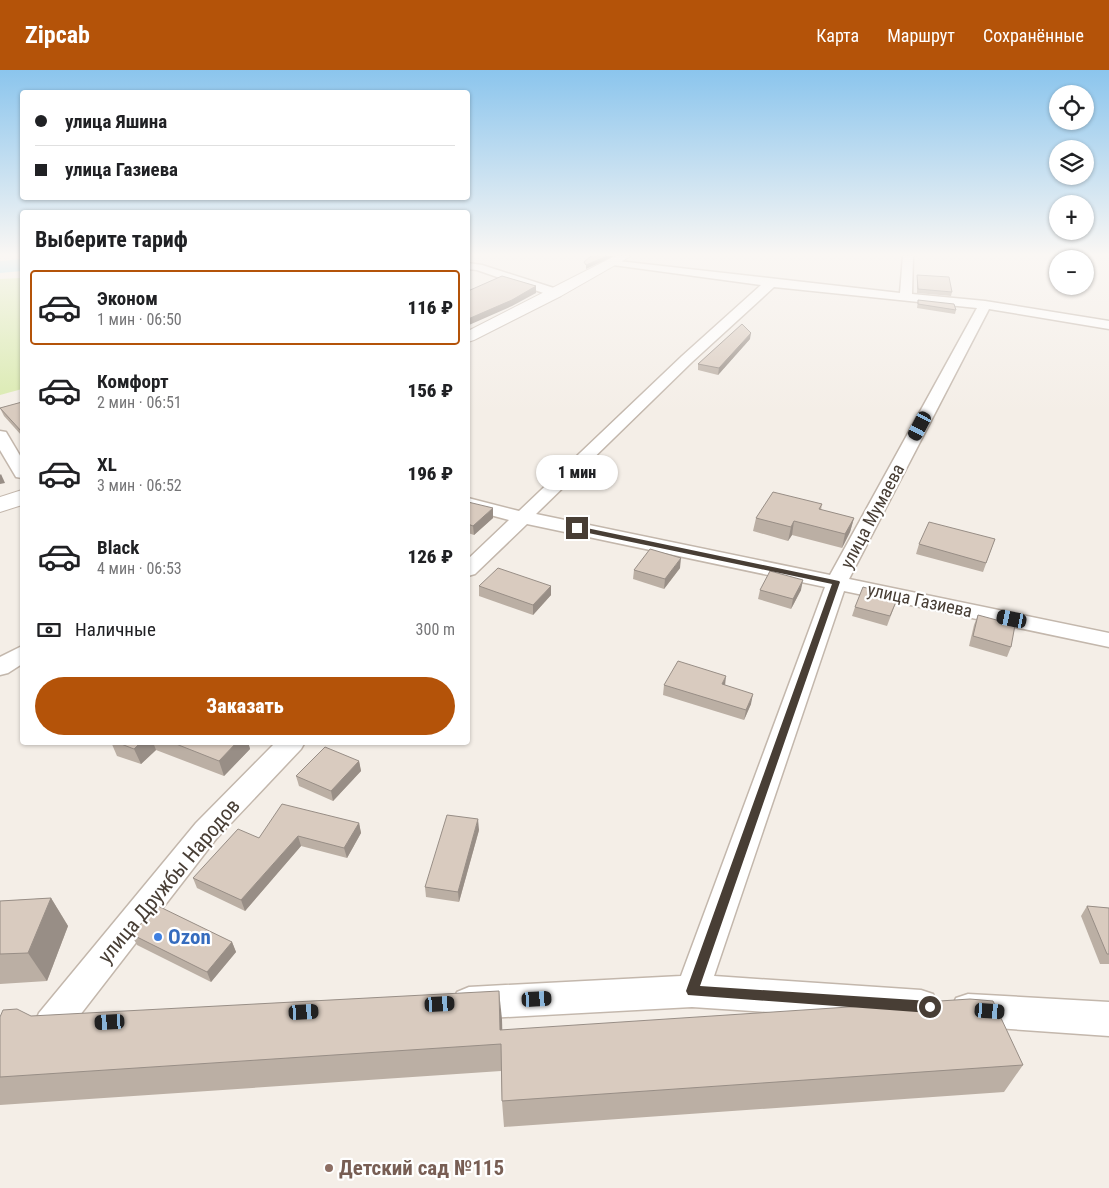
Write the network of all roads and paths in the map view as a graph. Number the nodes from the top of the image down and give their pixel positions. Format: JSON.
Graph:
{"nodes":[{"id":1,"x":524,"y":308,"type":"edge"},
{"id":2,"x":743,"y":308,"type":"edge"},
{"id":3,"x":983,"y":308,"type":"edge"},
{"id":4,"x":1004,"y":308,"type":"edge"},
{"id":5,"x":1109,"y":326,"type":"edge"},
{"id":6,"x":470,"y":336,"type":"edge"},
{"id":7,"x":0,"y":436,"type":"edge"},
{"id":8,"x":20,"y":469,"type":"edge"},
{"id":9,"x":20,"y":498,"type":"edge"},
{"id":10,"x":470,"y":504,"type":"edge"},
{"id":11,"x":0,"y":505,"type":"edge"},
{"id":12,"x":521,"y":517,"type":"junction"},
{"id":13,"x":470,"y":568,"type":"edge"},
{"id":14,"x":837,"y":582,"type":"junction"},
{"id":15,"x":1109,"y":640,"type":"edge"},
{"id":16,"x":20,"y":655,"type":"edge"},
{"id":17,"x":0,"y":667,"type":"edge"},
{"id":18,"x":289,"y":745,"type":"edge"},
{"id":19,"x":692,"y":991,"type":"junction"},
{"id":20,"x":436,"y":1005,"type":"edge"},
{"id":21,"x":1109,"y":1019,"type":"edge"},
{"id":22,"x":91,"y":1022,"type":"edge"}],
"edges":[{"from":1,"to":6,"type":"street"},
{"from":2,"to":12,"type":"street"},
{"from":3,"to":14,"type":"street","name":"улица Мумаева"},
{"from":4,"to":5,"type":"street"},
{"from":7,"to":8,"type":"street"},
{"from":9,"to":11,"type":"street"},
{"from":10,"to":12,"type":"street","name":"улица Газиева"},
{"from":12,"to":13,"type":"street"},
{"from":12,"to":14,"type":"street","name":"улица Газиева"},
{"from":14,"to":15,"type":"street","name":"улица Газиева"},
{"from":14,"to":19,"type":"street","name":"улица Мумаева"},
{"from":16,"to":17,"type":"street"},
{"from":18,"to":22,"type":"street","name":"улица Дружбы Народов"},
{"from":19,"to":20,"type":"street"},
{"from":19,"to":21,"type":"street"}]}
